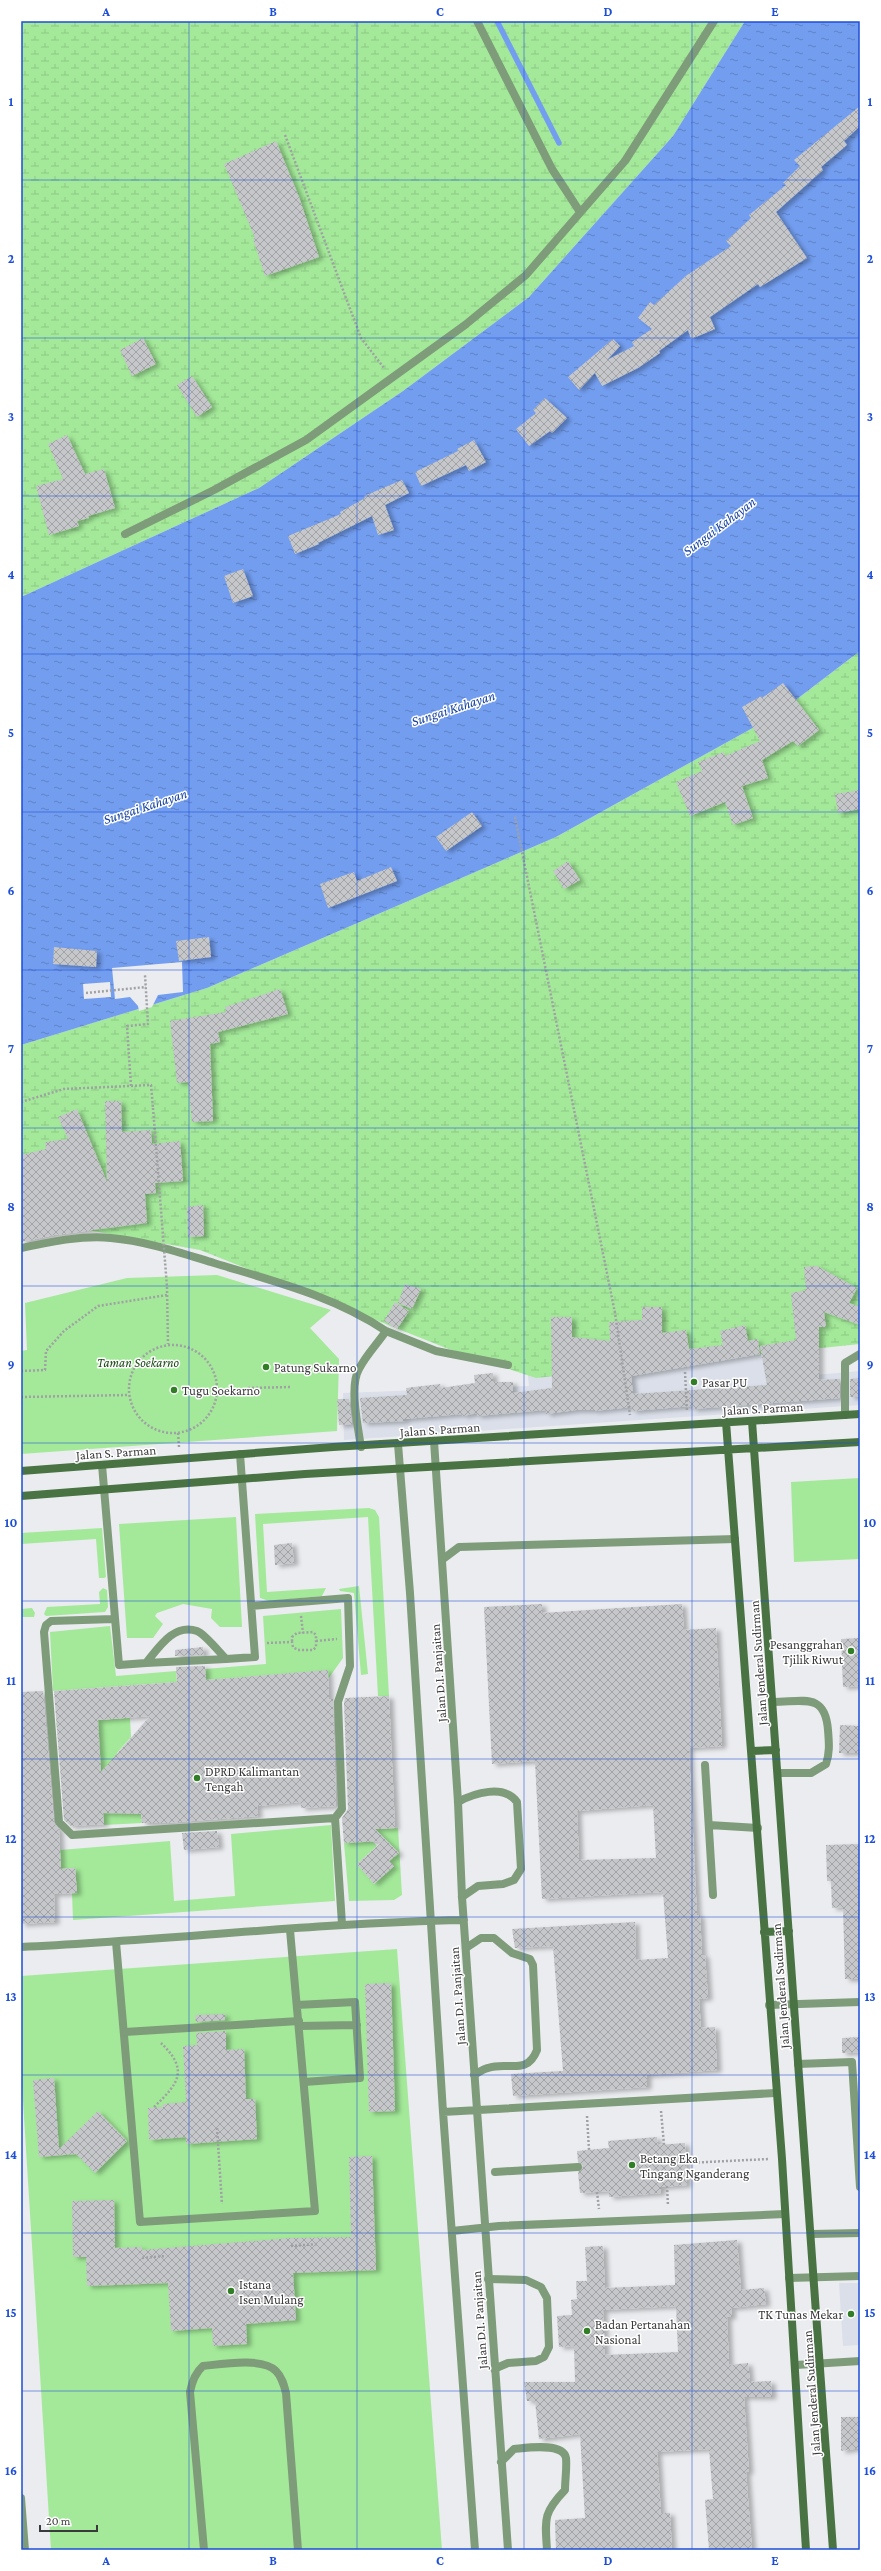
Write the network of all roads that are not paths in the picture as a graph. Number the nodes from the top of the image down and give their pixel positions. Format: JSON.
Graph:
{"nodes":[{"id":1,"x":477,"y":21,"type":"edge"},
{"id":2,"x":714,"y":21,"type":"edge"},
{"id":3,"x":580,"y":212,"type":"junction"},
{"id":4,"x":124,"y":534,"type":"dead end"},
{"id":5,"x":21,"y":1248,"type":"edge"},
{"id":6,"x":386,"y":1330,"type":"junction"},
{"id":7,"x":860,"y":1354,"type":"edge"},
{"id":8,"x":508,"y":1365,"type":"dead end"},
{"id":9,"x":860,"y":1414,"type":"edge"},
{"id":10,"x":846,"y":1415,"type":"junction"},
{"id":11,"x":752,"y":1421,"type":"junction"},
{"id":12,"x":726,"y":1422,"type":"junction"},
{"id":13,"x":434,"y":1441,"type":"junction"},
{"id":14,"x":860,"y":1442,"type":"edge"},
{"id":15,"x":398,"y":1444,"type":"junction"},
{"id":16,"x":361,"y":1446,"type":"junction"},
{"id":17,"x":755,"y":1448,"type":"junction"},
{"id":18,"x":728,"y":1449,"type":"junction"},
{"id":19,"x":240,"y":1454,"type":"junction"},
{"id":20,"x":102,"y":1464,"type":"junction"},
{"id":21,"x":400,"y":1468,"type":"junction"},
{"id":22,"x":436,"y":1468,"type":"junction"},
{"id":23,"x":21,"y":1471,"type":"edge"},
{"id":24,"x":240,"y":1479,"type":"junction"},
{"id":25,"x":104,"y":1489,"type":"junction"},
{"id":26,"x":21,"y":1496,"type":"edge"},
{"id":27,"x":735,"y":1539,"type":"junction"},
{"id":28,"x":443,"y":1559,"type":"junction"},
{"id":29,"x":252,"y":1606,"type":"junction"},
{"id":30,"x":114,"y":1619,"type":"junction"},
{"id":31,"x":226,"y":1659,"type":"junction"},
{"id":32,"x":146,"y":1663,"type":"junction"},
{"id":33,"x":773,"y":1702,"type":"junction"},
{"id":34,"x":776,"y":1750,"type":"junction"},
{"id":35,"x":752,"y":1751,"type":"junction"},
{"id":36,"x":705,"y":1765,"type":"dead end"},
{"id":37,"x":778,"y":1773,"type":"junction"},
{"id":38,"x":458,"y":1802,"type":"junction"},
{"id":39,"x":335,"y":1818,"type":"junction"},
{"id":40,"x":709,"y":1825,"type":"junction"},
{"id":41,"x":758,"y":1828,"type":"junction"},
{"id":42,"x":713,"y":1895,"type":"dead end"},
{"id":43,"x":462,"y":1897,"type":"junction"},
{"id":44,"x":464,"y":1920,"type":"junction"},
{"id":45,"x":431,"y":1921,"type":"junction"},
{"id":46,"x":342,"y":1924,"type":"junction"},
{"id":47,"x":290,"y":1930,"type":"junction"},
{"id":48,"x":788,"y":1931,"type":"junction"},
{"id":49,"x":764,"y":1932,"type":"junction"},
{"id":50,"x":116,"y":1942,"type":"junction"},
{"id":51,"x":21,"y":1946,"type":"edge"},
{"id":52,"x":466,"y":1948,"type":"junction"},
{"id":53,"x":860,"y":2002,"type":"edge"},
{"id":54,"x":298,"y":2005,"type":"junction"},
{"id":55,"x":769,"y":2005,"type":"junction"},
{"id":56,"x":793,"y":2005,"type":"junction"},
{"id":57,"x":299,"y":2024,"type":"junction"},
{"id":58,"x":357,"y":2025,"type":"junction"},
{"id":59,"x":125,"y":2032,"type":"junction"},
{"id":60,"x":798,"y":2064,"type":"junction"},
{"id":61,"x":474,"y":2075,"type":"junction"},
{"id":62,"x":856,"y":2076,"type":"edge"},
{"id":63,"x":304,"y":2082,"type":"junction"},
{"id":64,"x":775,"y":2093,"type":"junction"},
{"id":65,"x":476,"y":2110,"type":"junction"},
{"id":66,"x":443,"y":2112,"type":"junction"},
{"id":67,"x":578,"y":2167,"type":"dead end"},
{"id":68,"x":495,"y":2172,"type":"dead end"},
{"id":69,"x":860,"y":2187,"type":"edge"},
{"id":70,"x":786,"y":2214,"type":"junction"},
{"id":71,"x":484,"y":2227,"type":"junction"},
{"id":72,"x":452,"y":2231,"type":"junction"},
{"id":73,"x":860,"y":2233,"type":"edge"},
{"id":74,"x":812,"y":2234,"type":"junction"},
{"id":75,"x":860,"y":2276,"type":"edge"},
{"id":76,"x":789,"y":2278,"type":"junction"},
{"id":77,"x":815,"y":2278,"type":"junction"},
{"id":78,"x":488,"y":2279,"type":"junction"},
{"id":79,"x":860,"y":2361,"type":"edge"},
{"id":80,"x":821,"y":2363,"type":"junction"},
{"id":81,"x":796,"y":2365,"type":"junction"},
{"id":82,"x":494,"y":2369,"type":"junction"},
{"id":83,"x":501,"y":2462,"type":"junction"},
{"id":84,"x":21,"y":2498,"type":"edge"},
{"id":85,"x":25,"y":2550,"type":"edge"},
{"id":86,"x":204,"y":2550,"type":"edge"},
{"id":87,"x":298,"y":2550,"type":"edge"},
{"id":88,"x":475,"y":2550,"type":"edge"},
{"id":89,"x":508,"y":2550,"type":"edge"},
{"id":90,"x":548,"y":2550,"type":"edge"},
{"id":91,"x":806,"y":2550,"type":"edge"},
{"id":92,"x":833,"y":2550,"type":"edge"}],
"edges":[{"from":1,"to":3,"type":"street"},
{"from":2,"to":3,"type":"street"},
{"from":3,"to":4,"type":"street"},
{"from":5,"to":6,"type":"street"},
{"from":6,"to":8,"type":"street"},
{"from":6,"to":16,"type":"street"},
{"from":7,"to":10,"type":"street"},
{"from":9,"to":10,"type":"main road","name":"Jalan S. Parman"},
{"from":10,"to":11,"type":"main road","name":"Jalan S. Parman"},
{"from":11,"to":12,"type":"main road","name":"Jalan S. Parman"},
{"from":11,"to":17,"type":"main road","name":"Jalan Jenderal Sudirman"},
{"from":12,"to":13,"type":"main road","name":"Jalan S. Parman"},
{"from":12,"to":18,"type":"main road","name":"Jalan Jenderal Sudirman"},
{"from":13,"to":15,"type":"main road","name":"Jalan S. Parman"},
{"from":13,"to":22,"type":"street","name":"Jalan D.I. Panjaitan"},
{"from":14,"to":17,"type":"main road"},
{"from":15,"to":16,"type":"main road","name":"Jalan S. Parman"},
{"from":15,"to":21,"type":"street","name":"Jalan D.I. Panjaitan"},
{"from":16,"to":19,"type":"main road","name":"Jalan S. Parman"},
{"from":17,"to":18,"type":"main road"},
{"from":17,"to":33,"type":"main road","name":"Jalan Jenderal Sudirman"},
{"from":18,"to":22,"type":"main road"},
{"from":18,"to":27,"type":"main road","name":"Jalan Jenderal Sudirman"},
{"from":19,"to":20,"type":"main road","name":"Jalan S. Parman"},
{"from":19,"to":24,"type":"street"},
{"from":20,"to":23,"type":"main road","name":"Jalan S. Parman"},
{"from":20,"to":25,"type":"street"},
{"from":21,"to":22,"type":"main road"},
{"from":21,"to":24,"type":"main road"},
{"from":21,"to":45,"type":"street","name":"Jalan D.I. Panjaitan"},
{"from":22,"to":28,"type":"street","name":"Jalan D.I. Panjaitan"},
{"from":24,"to":25,"type":"main road"},
{"from":24,"to":29,"type":"street"},
{"from":25,"to":26,"type":"main road"},
{"from":25,"to":30,"type":"street"},
{"from":27,"to":28,"type":"street"},
{"from":27,"to":35,"type":"main road","name":"Jalan Jenderal Sudirman"},
{"from":28,"to":38,"type":"street","name":"Jalan D.I. Panjaitan"},
{"from":29,"to":31,"type":"street"},
{"from":29,"to":39,"type":"street"},
{"from":30,"to":32,"type":"street"},
{"from":30,"to":39,"type":"street"},
{"from":31,"to":32,"type":"street"},
{"from":31,"to":32,"type":"street"},
{"from":33,"to":34,"type":"main road","name":"Jalan Jenderal Sudirman"},
{"from":33,"to":37,"type":"street"},
{"from":34,"to":35,"type":"main road"},
{"from":34,"to":37,"type":"main road","name":"Jalan Jenderal Sudirman"},
{"from":35,"to":41,"type":"main road","name":"Jalan Jenderal Sudirman"},
{"from":36,"to":40,"type":"street"},
{"from":37,"to":48,"type":"main road","name":"Jalan Jenderal Sudirman"},
{"from":38,"to":43,"type":"street","name":"Jalan D.I. Panjaitan"},
{"from":38,"to":43,"type":"street"},
{"from":39,"to":46,"type":"street"},
{"from":40,"to":41,"type":"street"},
{"from":40,"to":42,"type":"street"},
{"from":41,"to":49,"type":"main road","name":"Jalan Jenderal Sudirman"},
{"from":43,"to":44,"type":"street","name":"Jalan D.I. Panjaitan"},
{"from":44,"to":45,"type":"street"},
{"from":44,"to":52,"type":"street","name":"Jalan D.I. Panjaitan"},
{"from":45,"to":46,"type":"street"},
{"from":45,"to":66,"type":"street","name":"Jalan D.I. Panjaitan"},
{"from":46,"to":47,"type":"street"},
{"from":47,"to":50,"type":"street"},
{"from":47,"to":54,"type":"street"},
{"from":48,"to":49,"type":"main road"},
{"from":48,"to":56,"type":"main road","name":"Jalan Jenderal Sudirman"},
{"from":49,"to":55,"type":"main road","name":"Jalan Jenderal Sudirman"},
{"from":50,"to":51,"type":"street"},
{"from":50,"to":59,"type":"street"},
{"from":52,"to":61,"type":"street","name":"Jalan D.I. Panjaitan"},
{"from":52,"to":61,"type":"street"},
{"from":53,"to":56,"type":"street"},
{"from":54,"to":57,"type":"street"},
{"from":54,"to":58,"type":"street"},
{"from":55,"to":56,"type":"street"},
{"from":55,"to":64,"type":"main road","name":"Jalan Jenderal Sudirman"},
{"from":56,"to":60,"type":"main road","name":"Jalan Jenderal Sudirman"},
{"from":57,"to":58,"type":"street"},
{"from":57,"to":59,"type":"street"},
{"from":57,"to":63,"type":"street"},
{"from":58,"to":63,"type":"street"},
{"from":59,"to":63,"type":"street"},
{"from":60,"to":62,"type":"street"},
{"from":60,"to":74,"type":"main road","name":"Jalan Jenderal Sudirman"},
{"from":61,"to":65,"type":"street","name":"Jalan D.I. Panjaitan"},
{"from":62,"to":69,"type":"street"},
{"from":64,"to":65,"type":"street"},
{"from":64,"to":70,"type":"main road","name":"Jalan Jenderal Sudirman"},
{"from":65,"to":66,"type":"street"},
{"from":65,"to":71,"type":"street","name":"Jalan D.I. Panjaitan"},
{"from":66,"to":72,"type":"street","name":"Jalan D.I. Panjaitan"},
{"from":67,"to":68,"type":"street"},
{"from":70,"to":71,"type":"street"},
{"from":70,"to":76,"type":"main road","name":"Jalan Jenderal Sudirman"},
{"from":71,"to":72,"type":"street"},
{"from":71,"to":78,"type":"street","name":"Jalan D.I. Panjaitan"},
{"from":72,"to":88,"type":"street","name":"Jalan D.I. Panjaitan"},
{"from":73,"to":74,"type":"street"},
{"from":74,"to":77,"type":"main road","name":"Jalan Jenderal Sudirman"},
{"from":75,"to":77,"type":"street"},
{"from":76,"to":77,"type":"street"},
{"from":76,"to":81,"type":"main road","name":"Jalan Jenderal Sudirman"},
{"from":77,"to":80,"type":"main road","name":"Jalan Jenderal Sudirman"},
{"from":78,"to":82,"type":"street","name":"Jalan D.I. Panjaitan"},
{"from":78,"to":82,"type":"street"},
{"from":79,"to":80,"type":"street"},
{"from":80,"to":81,"type":"street"},
{"from":80,"to":92,"type":"main road","name":"Jalan Jenderal Sudirman"},
{"from":81,"to":91,"type":"main road","name":"Jalan Jenderal Sudirman"},
{"from":82,"to":83,"type":"street","name":"Jalan D.I. Panjaitan"},
{"from":83,"to":89,"type":"street","name":"Jalan D.I. Panjaitan"},
{"from":83,"to":90,"type":"street"},
{"from":84,"to":85,"type":"street"},
{"from":86,"to":87,"type":"street"}]}
